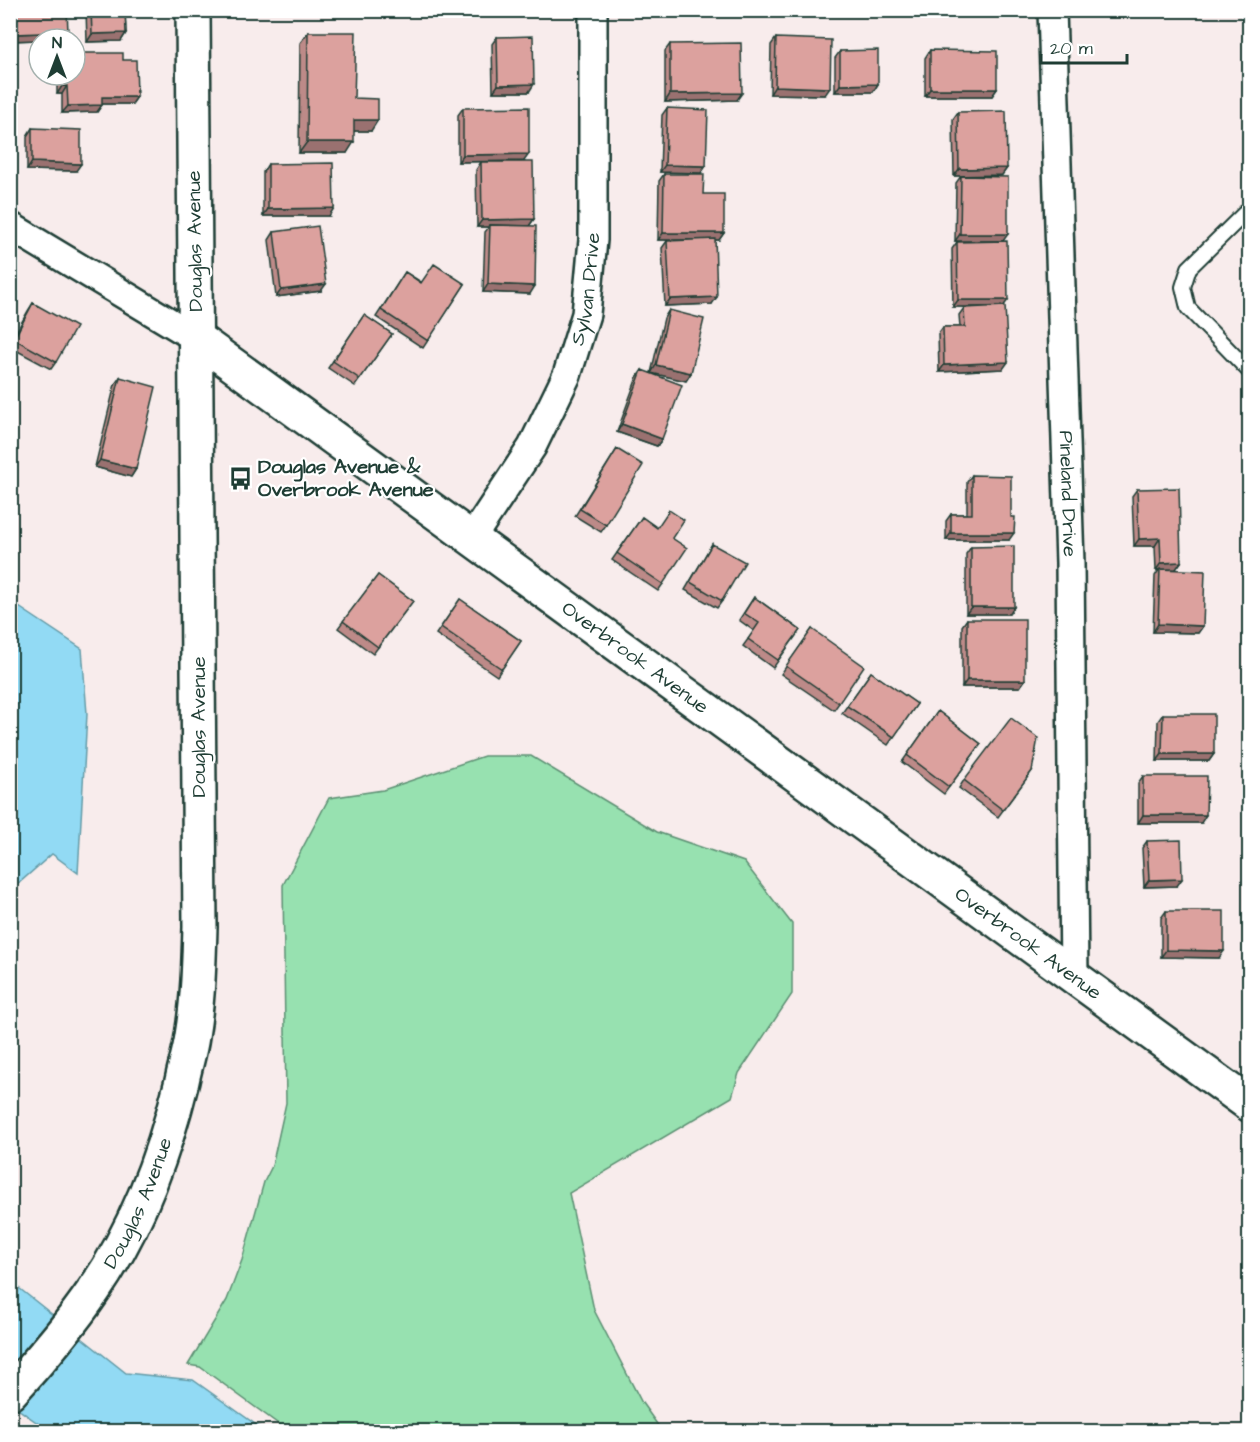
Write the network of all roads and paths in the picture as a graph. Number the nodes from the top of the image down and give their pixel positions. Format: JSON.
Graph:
{"nodes":[{"id":1,"x":193,"y":10,"type":"edge"},
{"id":2,"x":593,"y":10,"type":"edge"},
{"id":3,"x":1052,"y":10,"type":"edge"},
{"id":4,"x":1250,"y":208,"type":"edge"},
{"id":5,"x":10,"y":226,"type":"edge"},
{"id":6,"x":196,"y":338,"type":"junction"},
{"id":7,"x":1250,"y":372,"type":"edge"},
{"id":8,"x":471,"y":539,"type":"junction"},
{"id":9,"x":1074,"y":978,"type":"junction"},
{"id":10,"x":1250,"y":1105,"type":"edge"},
{"id":11,"x":10,"y":1393,"type":"edge"}],
"edges":[{"from":1,"to":6,"type":"main road","name":"Douglas Avenue"},
{"from":2,"to":8,"type":"street","name":"Sylvan Drive"},
{"from":3,"to":9,"type":"street","name":"Pineland Drive"},
{"from":4,"to":7,"type":"lane"},
{"from":5,"to":6,"type":"street","name":"Overbrook Avenue"},
{"from":6,"to":8,"type":"main road","name":"Overbrook Avenue"},
{"from":6,"to":11,"type":"main road","name":"Douglas Avenue"},
{"from":8,"to":9,"type":"main road","name":"Overbrook Avenue"},
{"from":9,"to":10,"type":"main road","name":"Overbrook Avenue"}]}
